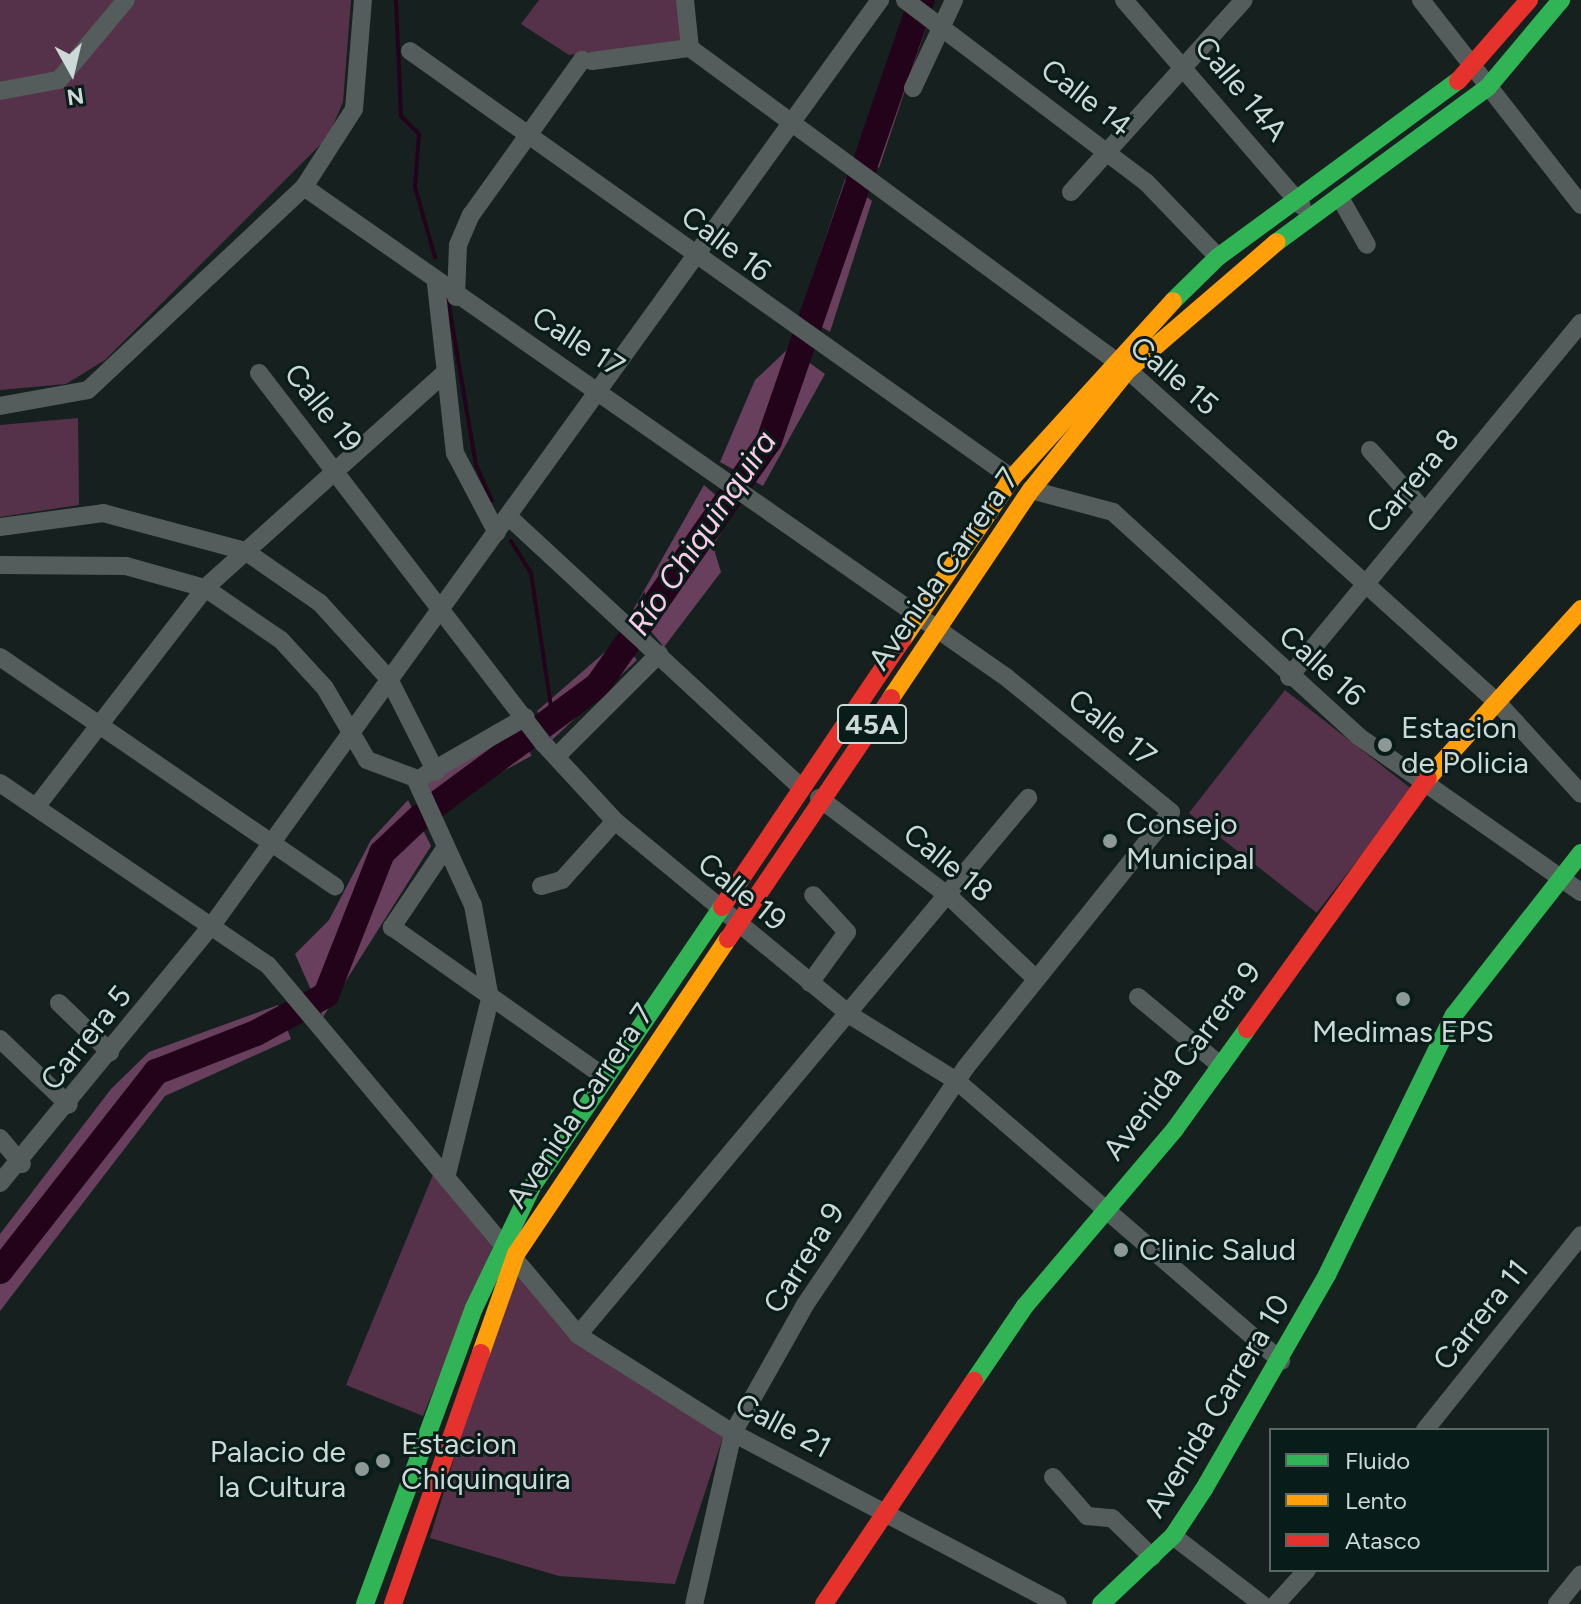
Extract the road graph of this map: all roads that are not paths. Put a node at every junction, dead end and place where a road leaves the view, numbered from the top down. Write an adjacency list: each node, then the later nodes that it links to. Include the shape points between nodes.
1 (126, 0): 19 (street, via 59,80)
2 (363, 0): 23 (street, via 354,109)
3 (685, 0): 13 (street)
4 (880, 0): 20 (street, Carrera 5)
5 (954, 0): 12 (street)
6 (1124, 0): 16 (street, Calle 14A)
7 (1244, 0): 16 (street)
8 (1421, 0): 15 (street)
9 (1529, 0): 15 (main road, Avenida Carrera 7 / 45A)
10 (1561, 0): 17 (main road, Avenida Carrera 7 / 45A)
11 (908, 2): 12 (street, Calle 14)
12 (933, 18): 18 (street); 22 (street, Calle 14)
13 (690, 48): 20 (street, Calle 15); 21 (street, via 587,61)
14 (410, 51): 21 (street, Calle 16)
15 (1472, 67): 17 (street); 26 (main road, Avenida Carrera 7 / 45A)
16 (1189, 68): 22 (street); 26 (street, Calle 14A)
17 (1488, 87): 25 (main road, Avenida Carrera 7 / 45A); 27 (street)
18 (913, 88)
19 (0, 91)
20 (792, 124): 30 (street, Carrera 5); 35 (street, Calle 15)
21 (526, 136): 30 (street, Calle 16); 33 (street, via 458,245)
22 (1110, 153): 24 (street); 31 (street, Calle 14)
23 (304, 187): 32 (street, Calle 17); 39 (street, via 88,390)
24 (1071, 192)
25 (1339, 196): 28 (main road, Avenida Carrera 7 / 45A); 29 (street)
26 (1297, 200): 28 (street, Calle 14A); 31 (main road, Avenida Carrera 7 / 45A)
27 (1581, 205)
28 (1312, 217): 35 (main road, Avenida Carrera 7 / 45A)
29 (1367, 245)
30 (697, 255): 38 (street, Carrera 5); 42 (street, Calle 16, via 794,330)
31 (1218, 257): 35 (main road, Avenida Carrera 7 / 45A)
32 (436, 284): 33 (street, Calle 17); 37 (street)
33 (456, 297): 38 (street, Calle 17)
34 (1581, 323): 44 (street, Carrera 8)
35 (1120, 365): 42 (main road, Avenida Carrera 7 / 45A); 43 (main road, Avenida Carrera 7 / 45A); 51 (street, Calle 15)
36 (259, 373): 41 (street, Calle 19)
37 (442, 375): 41 (street); 47 (street, via 455,453)
38 (602, 390): 45 (street, Carrera 5); 49 (street, Calle 17)
39 (0, 406)
40 (1370, 450): 44 (street)
41 (336, 467): 48 (street); 54 (street, Calle 19)
42 (1012, 478): 55 (main road, Avenida Carrera 7 / 45A)
43 (1031, 490): 56 (main road, Avenida Carrera 7 / 45A); 60 (street, Calle 16, via 1113,512 1190,577)
44 (1425, 512): 51 (street, Carrera 8)
45 (509, 517): 47 (street, Carrera 5); 58 (street)
46 (0, 527): 48 (street, via 103,513)
47 (497, 533): 54 (street, Carrera 5)
48 (245, 551): 52 (street); 61 (street, via 320,603)
49 (823, 551): 55 (street, Calle 17, via 833,545); 62 (street, Calle 17)
50 (0, 565): 52 (street, via 126,566)
51 (1363, 582): 60 (street, Carrera 8); 63 (street, Calle 15)
52 (205, 588): 65 (street); 66 (street, via 281,640)
53 (1581, 609): 63 (main road, Avenida Carrera 9)
54 (445, 611): 61 (street, Carrera 5); 64 (street, Calle 19)
55 (919, 616): 72 (main road, Avenida Carrera 7 / 45A)
56 (943, 620): 57 (main road, Avenida Carrera 7 / 45A); 62 (street, Calle 17, via 1011,672)
57 (931, 636): 62 (street, Calle 17, via 1001,688); 74 (main road, Avenida Carrera 7 / 45A)
58 (653, 649): 67 (street); 72 (street)
59 (0, 657): 65 (street)
60 (1289, 677): 71 (street, Calle 16)
61 (389, 679): 66 (street, Carrera 5); 68 (street)
62 (1012, 682): 90 (street, Calle 17, via 1171,812)
63 (1498, 703): 71 (main road, Avenida Carrera 9); 73 (street, Calle 15)
64 (528, 720): 67 (street, Calle 19); 68 (street)
65 (102, 727): 76 (street); 78 (street)
66 (351, 729): 70 (street, via 367,760); 78 (street, Carrera 5)
67 (550, 750): 77 (street, Calle 19)
68 (436, 772): 70 (street)
69 (0, 783): 76 (street, Calle 21)
70 (418, 786): 79 (street)
71 (1421, 786): 81 (street, Calle 16); 98 (main road, Avenida Carrera 9)
72 (802, 788): 87 (main road, Avenida Carrera 7 / 45A)
73 (1581, 794)
74 (819, 798): 86 (street, Calle 18); 89 (main road, Avenida Carrera 7 / 45A)
75 (1028, 798): 86 (street)
76 (36, 807): 88 (street, Calle 21)
77 (615, 821): 83 (street, via 562,880); 87 (street, Calle 19)
78 (271, 842): 82 (street); 88 (street, Carrera 5)
79 (446, 847): 93 (street, via 473,905); 93 (street, via 391,925)
80 (1581, 853): 81 (main road, Avenida Carrera 10)
81 (1560, 875): 84 (street, Calle 16); 110 (main road, Avenida Carrera 10, via 1454,1015)
82 (335, 886)
83 (541, 886)
84 (1581, 892)
85 (813, 895): 91 (street, via 847,932)
86 (951, 898): 90 (street, Calle 18); 95 (street)
87 (717, 910): 89 (street, Calle 19); 99 (main road, Avenida Carrera 7 / 45A)
88 (213, 924): 97 (street, Carrera 5); 104 (street, Calle 21, via 268,965 311,1025)
89 (736, 924): 91 (street, Calle 19); 108 (main road, Avenida Carrera 7 / 45A)
90 (1035, 978): 100 (street, Carrera 9)
91 (810, 983): 95 (street, Calle 19)
92 (1138, 997): 98 (street)
93 (490, 999): 99 (street); 104 (street)
94 (59, 1003): 97 (street)
95 (850, 1015): 100 (street, Calle 19); 109 (street)
96 (0, 1039): 101 (street)
97 (110, 1052): 101 (street, Carrera 5)
98 (1221, 1066): 106 (main road, Avenida Carrera 9)
99 (605, 1077): 108 (main road, Avenida Carrera 7 / 45A)
100 (958, 1082): 106 (street, Calle 19); 112 (street, Carrera 9, via 805,1305)
101 (69, 1105): 103 (street, Carrera 5)
102 (0, 1138): 103 (street)
103 (22, 1164): 105 (street, Carrera 5)
104 (447, 1174): 108 (street, Calle 21)
105 (0, 1183)
106 (1103, 1209): 110 (street, Calle 19); 114 (main road, Avenida Carrera 9, via 1025,1306)
107 (1581, 1235): 111 (street, Carrera 11)
108 (511, 1248): 109 (street, Calle 21); 119 (main road, Avenida Carrera 7 / 45A); 120 (main road, Avenida Carrera 7 / 45A)
109 (578, 1335): 112 (street, Calle 21)
110 (1281, 1361): 115 (main road, Avenida Carrera 10)
111 (1427, 1428)
112 (733, 1433): 114 (street, Calle 21); 121 (street, Carrera 9)
113 (1053, 1477): 116 (street, via 1087,1516 1112,1518)
114 (889, 1513): 122 (main road, Avenida Carrera 9); 123 (street, Calle 21)
115 (1173, 1536): 116 (main road, Avenida Carrera 10); 125 (street)
116 (1152, 1557): 124 (main road, Avenida Carrera 10)
117 (1305, 1572): 126 (street)
118 (1581, 1574): 127 (street)
119 (365, 1604)
120 (393, 1604)
121 (694, 1604)
122 (824, 1604)
123 (1058, 1604)
124 (1101, 1604)
125 (1262, 1604)
126 (1276, 1604)
127 (1557, 1604)

